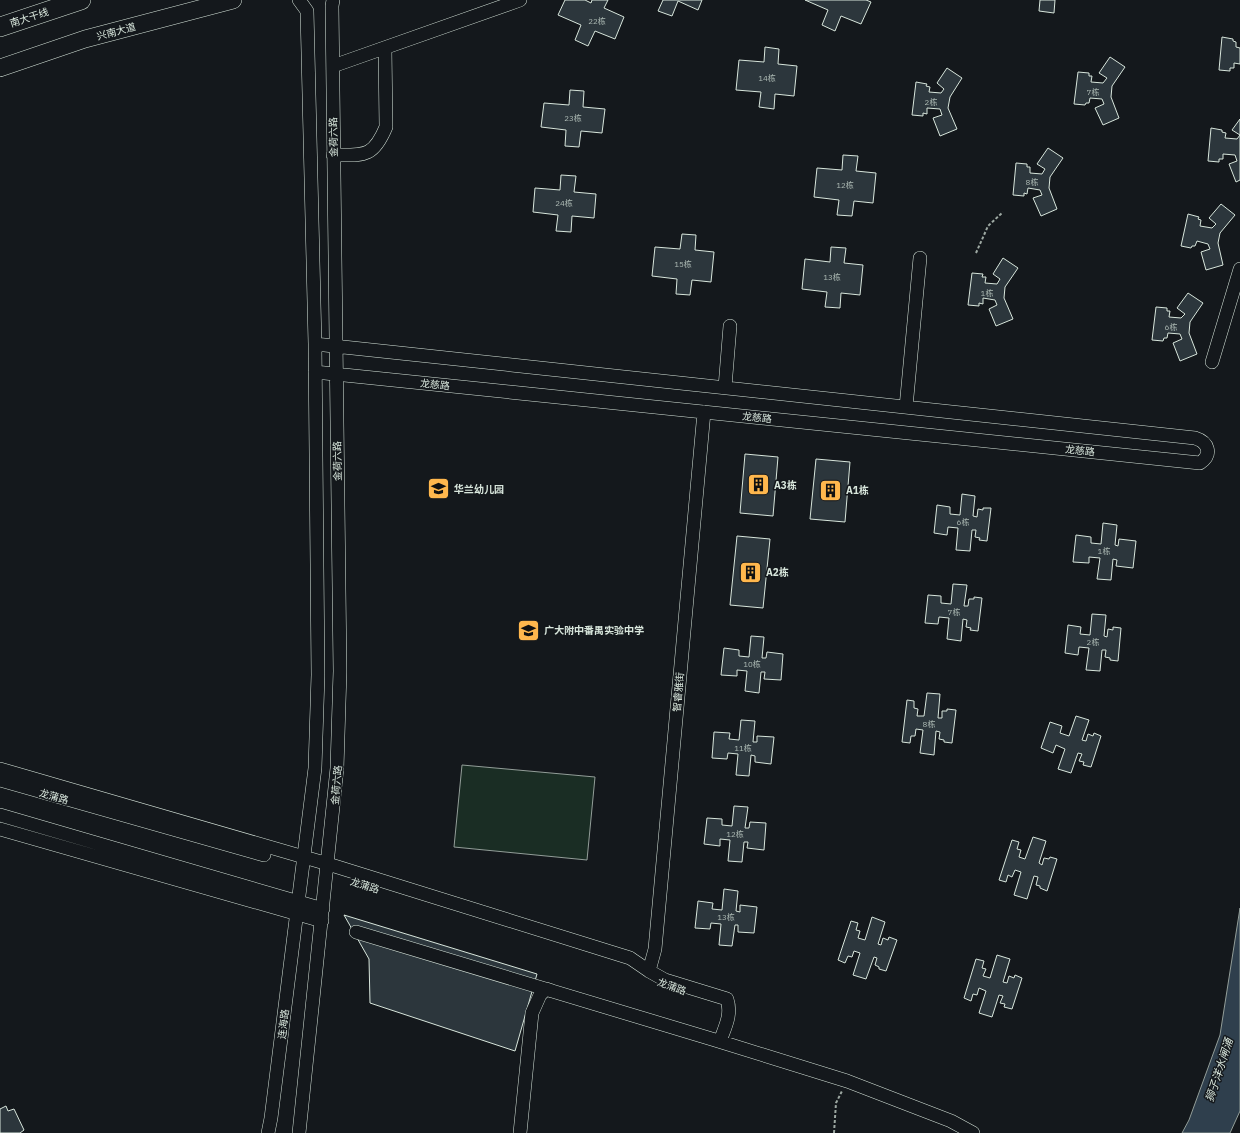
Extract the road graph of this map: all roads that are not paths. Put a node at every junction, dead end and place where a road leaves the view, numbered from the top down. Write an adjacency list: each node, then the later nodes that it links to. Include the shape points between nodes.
1 (81, 0): 6 (highway, 南大干线)
2 (233, 0): 9 (main road, 兴南大道, via 85,39)
3 (299, 0): 14 (street, via 307,12)
4 (333, 0): 8 (street, 金荷六路)
5 (520, 0): 7 (street)
6 (0, 27)
7 (385, 48): 8 (street); 10 (street, via 386,127 381,138 375,148 363,155)
8 (332, 66): 10 (street, 金荷六路)
9 (0, 68)
10 (333, 156): 15 (street, 金荷六路)
11 (920, 258): 20 (street)
12 (1240, 269): 16 (street)
13 (730, 326): 19 (street)
14 (315, 344): 15 (street); 17 (street)
15 (335, 346): 18 (street, 金荷六路); 19 (street)
16 (1212, 362)
17 (314, 372): 18 (street, 龙慈路); 26 (street, via 318,675 315,768)
18 (336, 374): 21 (street, 龙慈路); 27 (street, 金荷六路, via 340,671 337,768)
19 (725, 387): 20 (street)
20 (906, 407): 21 (street, 龙慈路, via 1195,438 1203,440 1207,445 1207,453 1200,463)
21 (704, 412): 31 (street, 智睿雅街, via 655,949)
22 (0, 769): 26 (street, 龙蒲路)
23 (0, 780): 26 (street, 龙蒲路)
24 (0, 816): 28 (street)
25 (0, 829): 28 (street)
26 (303, 862): 27 (street, 龙蒲路); 28 (street)
27 (328, 869): 29 (street, 金荷六路); 31 (street, 龙蒲路, via 630,958); 33 (street, 龙蒲路, via 627,965 661,984)
28 (297, 908): 29 (street); 35 (street, 连海路)
29 (322, 915): 36 (street)
30 (356, 932): 32 (street)
31 (649, 971): 33 (street, 龙蒲路, via 665,980)
32 (546, 989): 34 (street); 37 (street, via 540,995 532,1013)
33 (722, 1002): 34 (street, via 727,999 729,1015)
34 (714, 1039): 38 (street, via 848,1081 951,1121)
35 (268, 1133)
36 (299, 1133)
37 (520, 1133)
38 (973, 1133)

